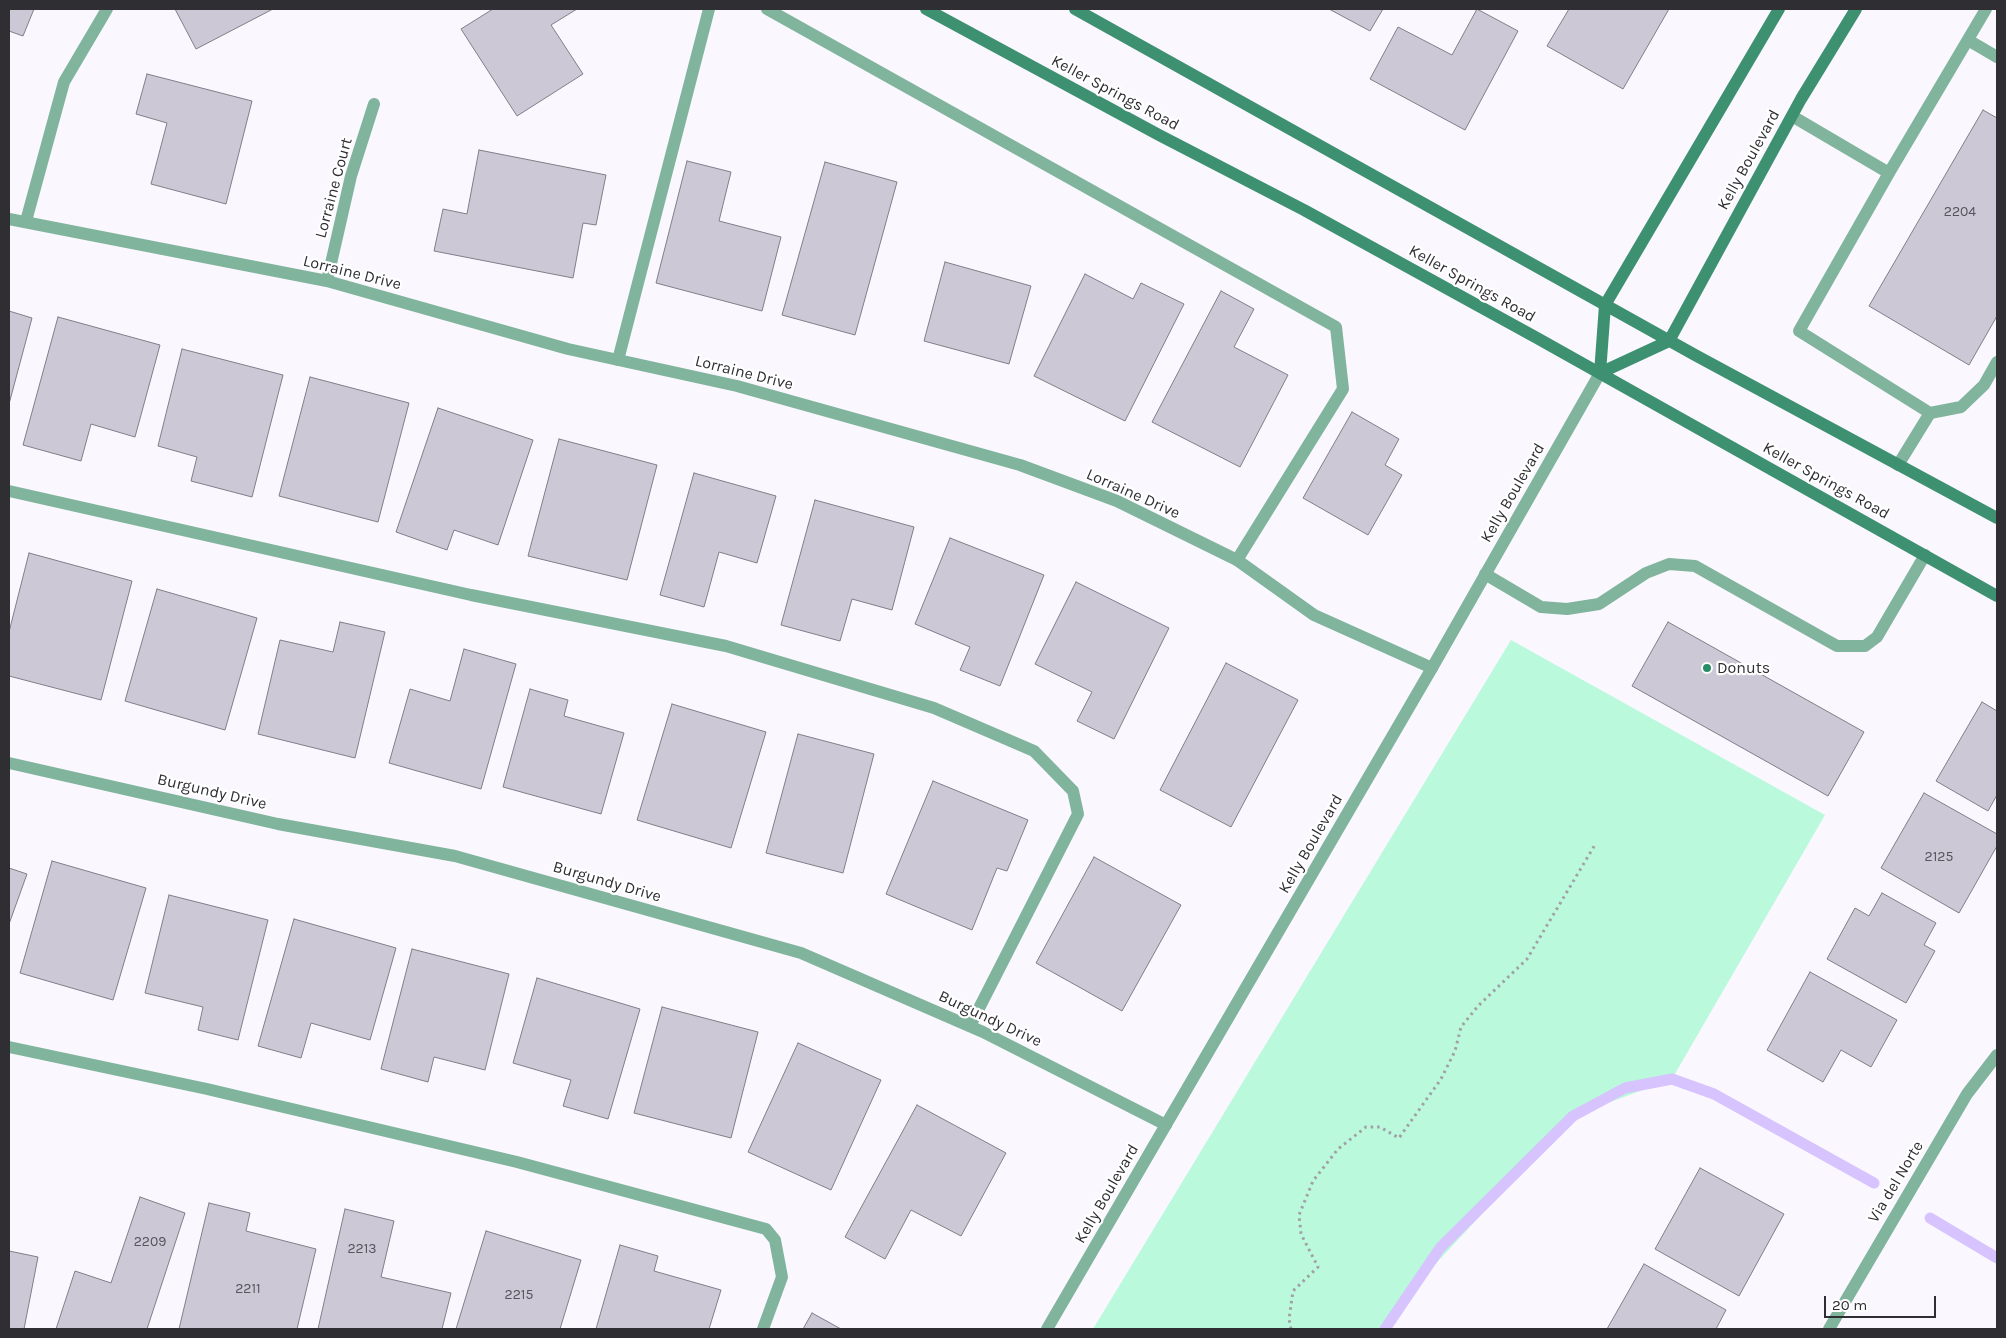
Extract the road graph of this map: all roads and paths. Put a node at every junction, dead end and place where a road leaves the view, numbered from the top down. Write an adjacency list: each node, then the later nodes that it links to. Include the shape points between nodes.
1 (107, 9): 15 (street, via 64,82)
2 (709, 9): 19 (street)
3 (767, 9): 27 (street, via 1336,327 1343,389)
4 (926, 9): 21 (main road, Keller Springs Road, via 1304,210)
5 (1075, 9): 17 (main road)
6 (1780, 9): 17 (main road, Kelly Boulevard)
7 (1856, 9): 12 (main road, Kelly Boulevard)
8 (1986, 9): 9 (street)
9 (1968, 40): 10 (street); 13 (street)
10 (1997, 57)
11 (374, 104): 16 (street, Lorraine Court, via 351,176)
12 (1792, 116): 13 (street); 18 (main road, Kelly Boulevard)
13 (1889, 173): 22 (street, via 1799,331)
14 (9, 218): 15 (street, Lorraine Drive)
15 (26, 221): 16 (street, Lorraine Drive)
16 (328, 281): 19 (street, Lorraine Drive, via 568,349)
17 (1605, 305): 18 (main road); 21 (main road, Kelly Boulevard)
18 (1669, 341): 21 (main road); 23 (main road)
19 (618, 360): 27 (street, Lorraine Drive, via 738,386 1020,465 1116,501)
20 (1997, 362): 22 (street, via 1984,385 1961,407)
21 (1600, 373): 26 (main road, Keller Springs Road); 28 (street, Kelly Boulevard)
22 (1930, 413): 23 (street)
23 (1898, 465): 25 (main road)
24 (9, 491): 33 (street, via 470,595 726,646 934,708 1034,751 1073,791 1078,814)
25 (1997, 518)
26 (1925, 555): 28 (street, via 1877,638 1865,646 1837,646 1695,566 1669,564 1646,573 1599,604 1566,609 1541,607); 29 (main road, Keller Springs Road)
27 (1237, 560): 30 (street, Lorraine Drive, via 1314,616)
28 (1485, 574): 30 (street, Kelly Boulevard)
29 (1997, 596)
30 (1432, 668): 36 (street, Kelly Boulevard)
31 (9, 763): 33 (street, Burgundy Drive, via 278,824 455,856 801,953)
32 (1596, 843): 39 (path, via 1527,959 1461,1027 1455,1051 1441,1080 1400,1138 1380,1127 1366,1127 1338,1149 1313,1181 1298,1216 1301,1234 1318,1267 1293,1291 1289,1319)
33 (970, 1026): 36 (street, Burgundy Drive)
34 (9, 1047): 37 (street, via 517,1162 766,1229 775,1240 782,1277)
35 (1997, 1055): 40 (street, Via del Norte, via 1967,1094)
36 (1166, 1125): 38 (street, Kelly Boulevard)
37 (763, 1329)
38 (1047, 1329)
39 (1291, 1329)
40 (1828, 1329)

